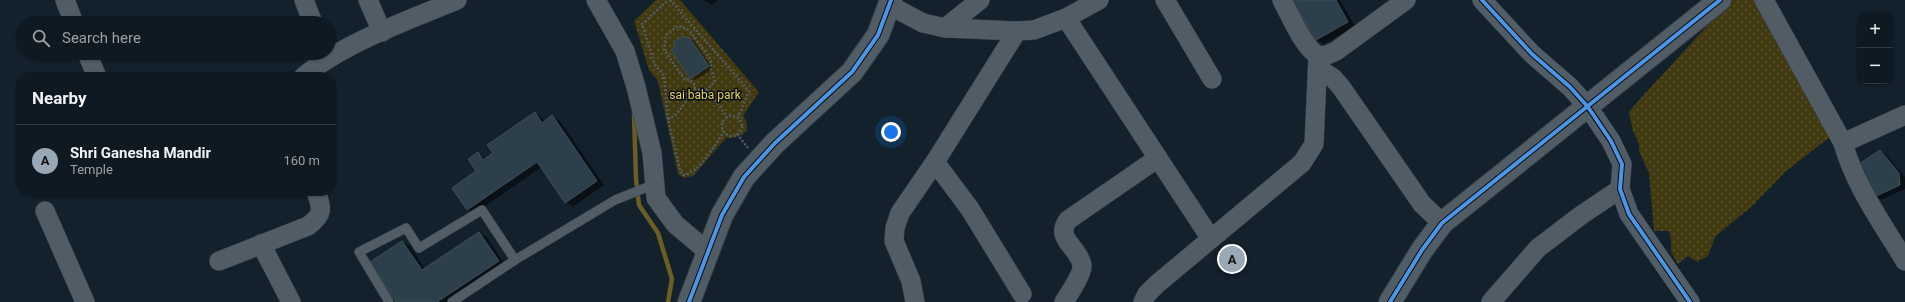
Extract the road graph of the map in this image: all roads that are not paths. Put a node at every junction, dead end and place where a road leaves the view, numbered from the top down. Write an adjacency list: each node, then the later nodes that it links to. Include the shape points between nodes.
1 (65, 0): 15 (street)
2 (304, 0): 16 (street)
3 (368, 0): 20 (street)
4 (458, 0): 20 (street)
5 (596, 0): 33 (street, via 625,51 636,87 652,153)
6 (980, 0): 18 (street)
7 (1099, 0): 17 (street)
8 (1165, 0): 27 (street)
9 (1282, 0): 24 (street)
10 (1406, 0): 24 (street, via 1336,51)
11 (1482, 0): 28 (street, via 1532,54 1570,87)
12 (1720, 0): 28 (street)
13 (1764, 0): 30 (street)
14 (890, 2): 18 (street, via 923,23); 40 (street, via 878,35 852,72 775,143 744,177 722,215)
15 (71, 16)
16 (310, 16)
17 (1066, 18): 19 (street, via 1034,30); 31 (street)
18 (945, 28): 19 (street)
19 (1017, 31): 32 (street)
20 (382, 32): 21 (street)
21 (336, 52)
22 (90, 60): 25 (street)
23 (322, 60): 26 (street)
24 (1318, 61): 37 (street, via 1341,87 1422,204); 38 (street, via 1314,144 1310,153 1292,173)
25 (95, 72)
26 (308, 72)
27 (1212, 79)
28 (1588, 107): 34 (street, via 1611,141 1622,164); 37 (street)
29 (1905, 115): 30 (street)
30 (1843, 143): 43 (street, via 1848,162 1860,188)
31 (1158, 158): 38 (street); 51 (street, via 1068,220 1064,226 1063,233 1082,264 1081,271)
32 (935, 162): 44 (street, via 970,209); 50 (street, via 900,213 895,228 894,241 911,281)
33 (651, 186): 40 (street, via 656,198 675,224); 41 (lane, via 614,201)
34 (1620, 189): 54 (street, via 1538,248); 55 (street, via 1628,214)
35 (318, 196): 39 (street, via 321,207 318,218 308,226)
36 (45, 211): 46 (street)
37 (1442, 223): 53 (street)
38 (1211, 239): 52 (street, via 1146,294)
39 (261, 244): 42 (street); 45 (street)
40 (708, 252): 49 (street)
41 (516, 260): 47 (lane, via 482,210 418,248 406,228 359,252); 48 (lane)
42 (219, 261)
43 (1905, 261)
44 (1022, 294)
45 (284, 300)
46 (85, 302)
47 (389, 302)
48 (452, 302)
49 (689, 302)
50 (915, 302)
51 (1064, 302)
52 (1143, 302)
53 (1390, 302)
54 (1491, 302)
55 (1690, 302)

